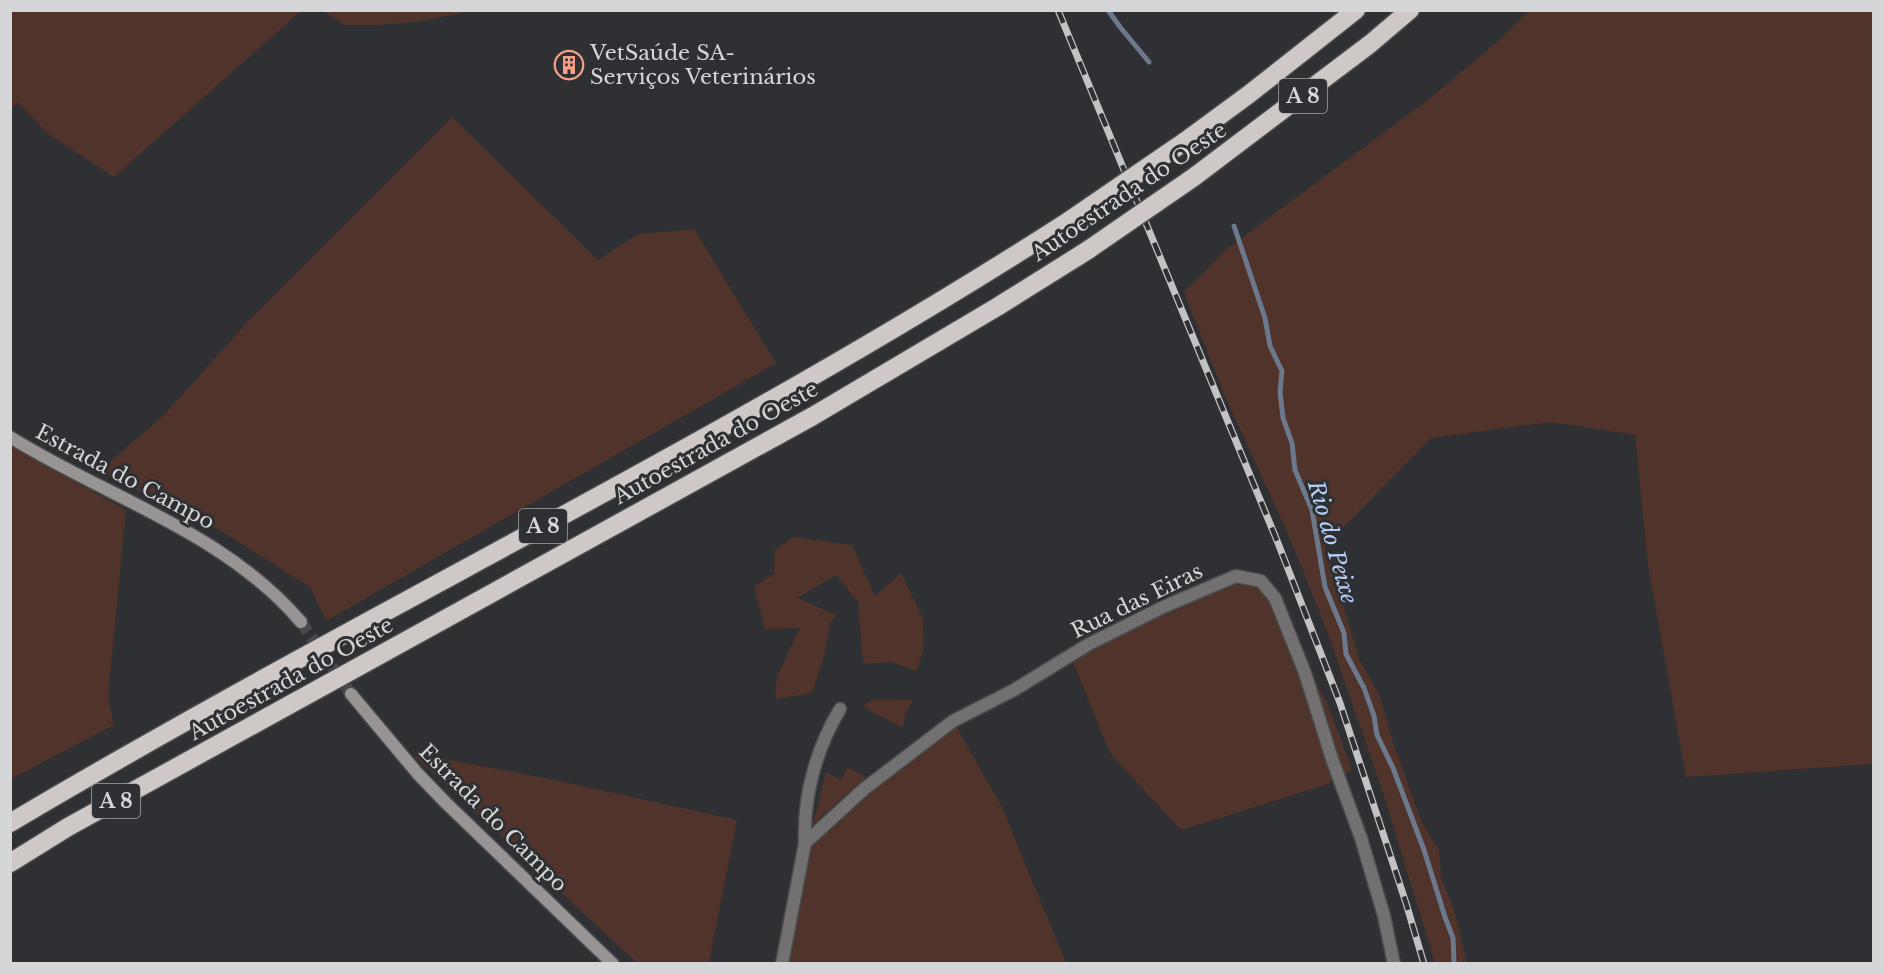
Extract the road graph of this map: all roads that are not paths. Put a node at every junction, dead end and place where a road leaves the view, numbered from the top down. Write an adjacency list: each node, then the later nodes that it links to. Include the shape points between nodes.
1 (1356, 10): 7 (highway, Autoestrada do Oeste / A 8, bridge, via 1184,142 984,276 773,399)
2 (1410, 10): 9 (highway, Autoestrada do Oeste / A 8, bridge, via 1194,177 997,307 813,416)
3 (10, 437): 4 (street, Estrada do Campo, via 206,542 261,583)
4 (301, 622)
5 (351, 694): 10 (street, Estrada do Campo, via 446,803)
6 (840, 709): 8 (street, via 813,771 804,818)
7 (10, 823)
8 (805, 843): 11 (street); 12 (street, Rua das Eiras, via 864,789 953,721 1163,607 1236,576 1261,581 1275,598 1305,674 1361,838)
9 (10, 862)
10 (613, 963)
11 (782, 963)
12 (1394, 963)

